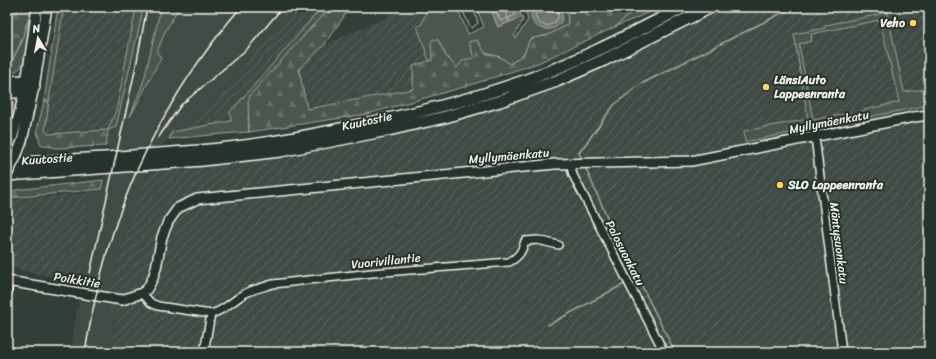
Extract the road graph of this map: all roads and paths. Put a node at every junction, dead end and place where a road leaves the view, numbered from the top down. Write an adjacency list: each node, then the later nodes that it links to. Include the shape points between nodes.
1 (37, 7): 6 (main road)
2 (47, 7): 6 (main road)
3 (684, 7): 12 (highway, Kuutostie, via 567,64 523,81 438,107 328,131 230,147)
4 (711, 7): 16 (highway, Kuutostie, via 554,82 445,117 280,151 203,160)
5 (7, 82): 6 (highway)
6 (28, 87): 7 (highway); 10 (main road)
7 (7, 92)
8 (929, 115): 9 (main road, Myllymäenkatu)
9 (815, 137): 14 (main road, Myllymäenkatu, via 692,161); 24 (street, Mäntysuonkatu)
10 (17, 139): 11 (main road); 16 (main road, bridge, via 16,157)
11 (7, 153)
12 (171, 153): 13 (highway); 15 (highway, Kuutostie)
13 (7, 158)
14 (570, 163): 19 (main road, Myllymäenkatu, via 197,198 178,208 168,222 153,278); 23 (street, Palosuonkatu, via 573,175)
15 (7, 164)
16 (7, 175)
17 (558, 245): 21 (street, Vuorivillantie, via 538,240 525,241 517,258 509,262 272,284 245,294 219,312)
18 (8, 281): 19 (main road, Poikkitie, via 122,300); 20 (street)
19 (144, 291): 21 (street, via 151,302 158,306)
20 (7, 296)
21 (211, 314): 22 (street)
22 (204, 352)
23 (664, 352)
24 (842, 352)

